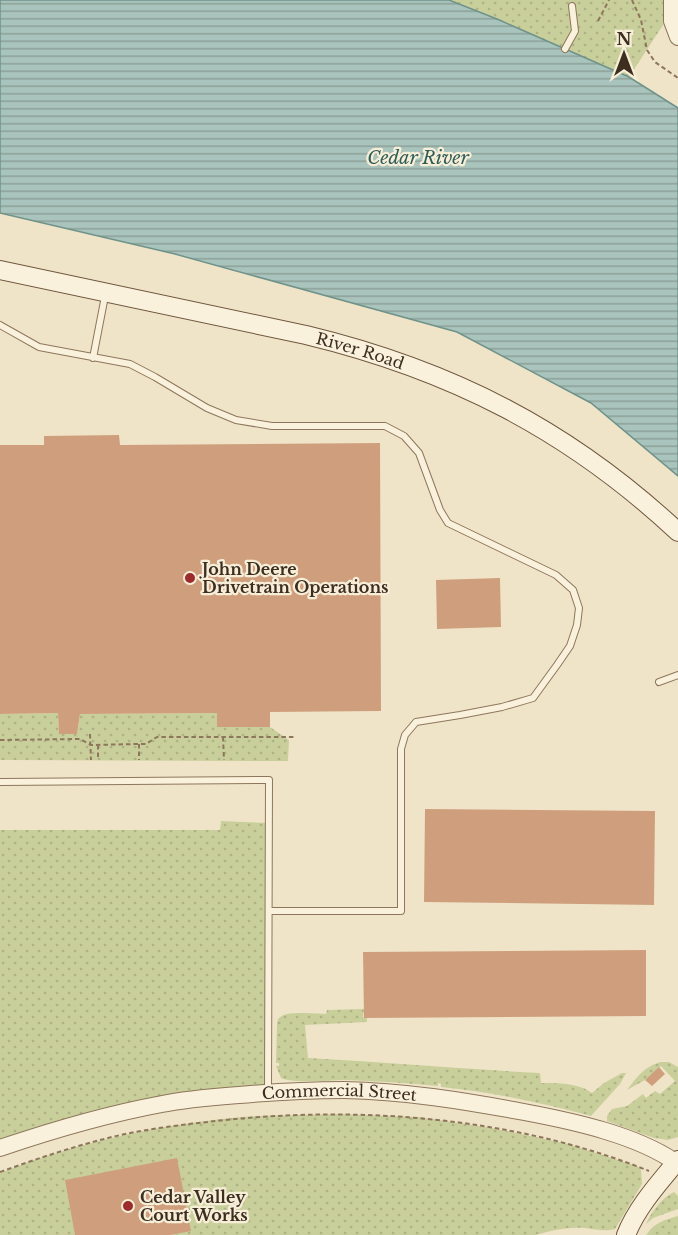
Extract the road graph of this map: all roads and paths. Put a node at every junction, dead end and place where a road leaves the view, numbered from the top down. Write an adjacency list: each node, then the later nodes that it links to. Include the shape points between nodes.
1 (609, 0): 5 (path)
2 (632, 0): 8 (path, via 647,50 655,62)
3 (672, 0): 6 (street)
4 (572, 6): 7 (lane, via 575,31)
5 (598, 21)
6 (675, 29)
7 (565, 49)
8 (678, 78)
9 (0, 270): 10 (main road, River Road)
10 (105, 292): 12 (lane); 13 (main road, River Road, via 345,344 458,384 564,441 628,488)
11 (0, 325): 12 (lane, via 39,347)
12 (93, 358): 28 (lane, via 130,364 236,420 272,426 385,426 404,436 418,453 448,523 556,575 573,590 579,608 570,646 532,698 416,722 405,735 401,749 401,911)
13 (678, 532)
14 (678, 675): 15 (lane)
15 (659, 682)
16 (90, 734): 21 (path)
17 (223, 737): 18 (path); 20 (path, via 157,737); 26 (path)
18 (294, 737)
19 (0, 740): 21 (path, via 80,739)
20 (139, 744): 22 (path); 25 (path)
21 (91, 745): 22 (path); 23 (path)
22 (98, 745): 24 (path)
23 (91, 760)
24 (98, 760)
25 (139, 760)
26 (224, 760)
27 (0, 782): 28 (lane, via 269,780)
28 (269, 911): 29 (lane)
29 (268, 1093): 30 (street, Commercial Street, via 163,1104); 31 (street, Commercial Street, via 344,1090 468,1102 564,1119 652,1148)
30 (0, 1148)
31 (677, 1162): 33 (main road)
32 (0, 1172): 33 (path, via 110,1137 179,1125 256,1116 339,1114 418,1117 492,1128 568,1144 637,1166)
33 (662, 1179): 34 (main road)
34 (626, 1235)

